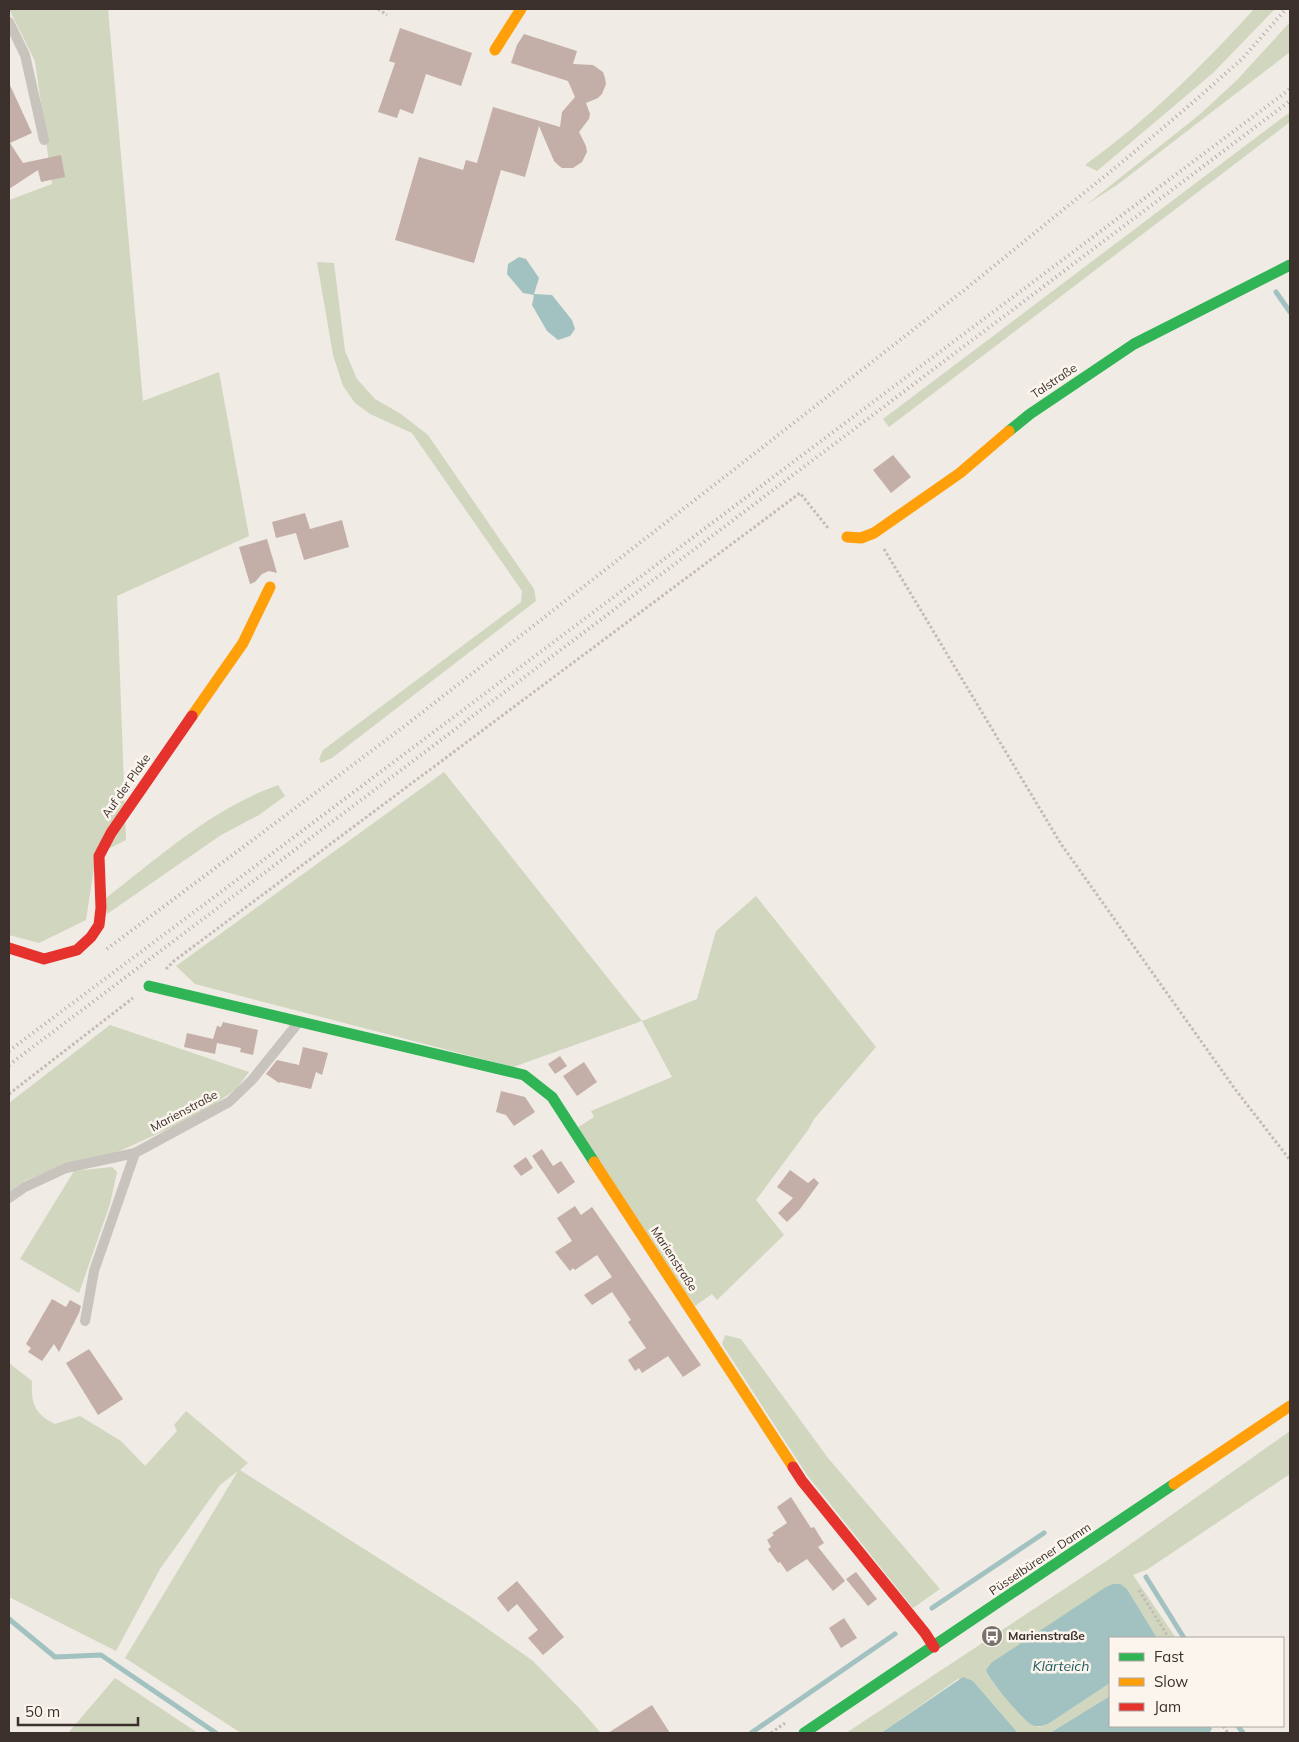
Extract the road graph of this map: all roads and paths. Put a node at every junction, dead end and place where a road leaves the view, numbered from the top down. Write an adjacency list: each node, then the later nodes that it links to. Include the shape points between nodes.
1 (378, 9): 3 (path)
2 (521, 9): 5 (street)
3 (387, 15)
4 (9, 22): 6 (lane, via 25,55)
5 (495, 50)
6 (44, 140)
7 (1290, 265): 8 (street, Talstraße, via 1134,344 1030,414 960,473)
8 (874, 532): 9 (street, Talstraße, via 861,538); 16 (path, via 1061,844 1235,1089)
9 (847, 537): 12 (path, via 827,528 800,493 174,961)
10 (270, 587): 11 (street, Auf der Plake, via 243,643 111,833 99,856 101,908 99,925 92,938 77,950 44,958)
11 (9, 948)
12 (149, 986): 13 (street, Marienstraße); 14 (path)
13 (300, 1021): 15 (lane, Marienstraße, via 252,1080 229,1102); 22 (street, Marienstraße, via 524,1075 552,1097 802,1481)
14 (9, 1094)
15 (135, 1152): 17 (lane, Marienstraße, via 66,1168); 18 (lane, via 94,1271)
16 (1290, 1160)
17 (9, 1198)
18 (85, 1321)
19 (1290, 1406): 22 (street, Püsselbürener Damm)
20 (1139, 1590): 21 (path)
21 (1168, 1637)
22 (934, 1647): 23 (street, Püsselbürener Damm)
23 (804, 1733)

